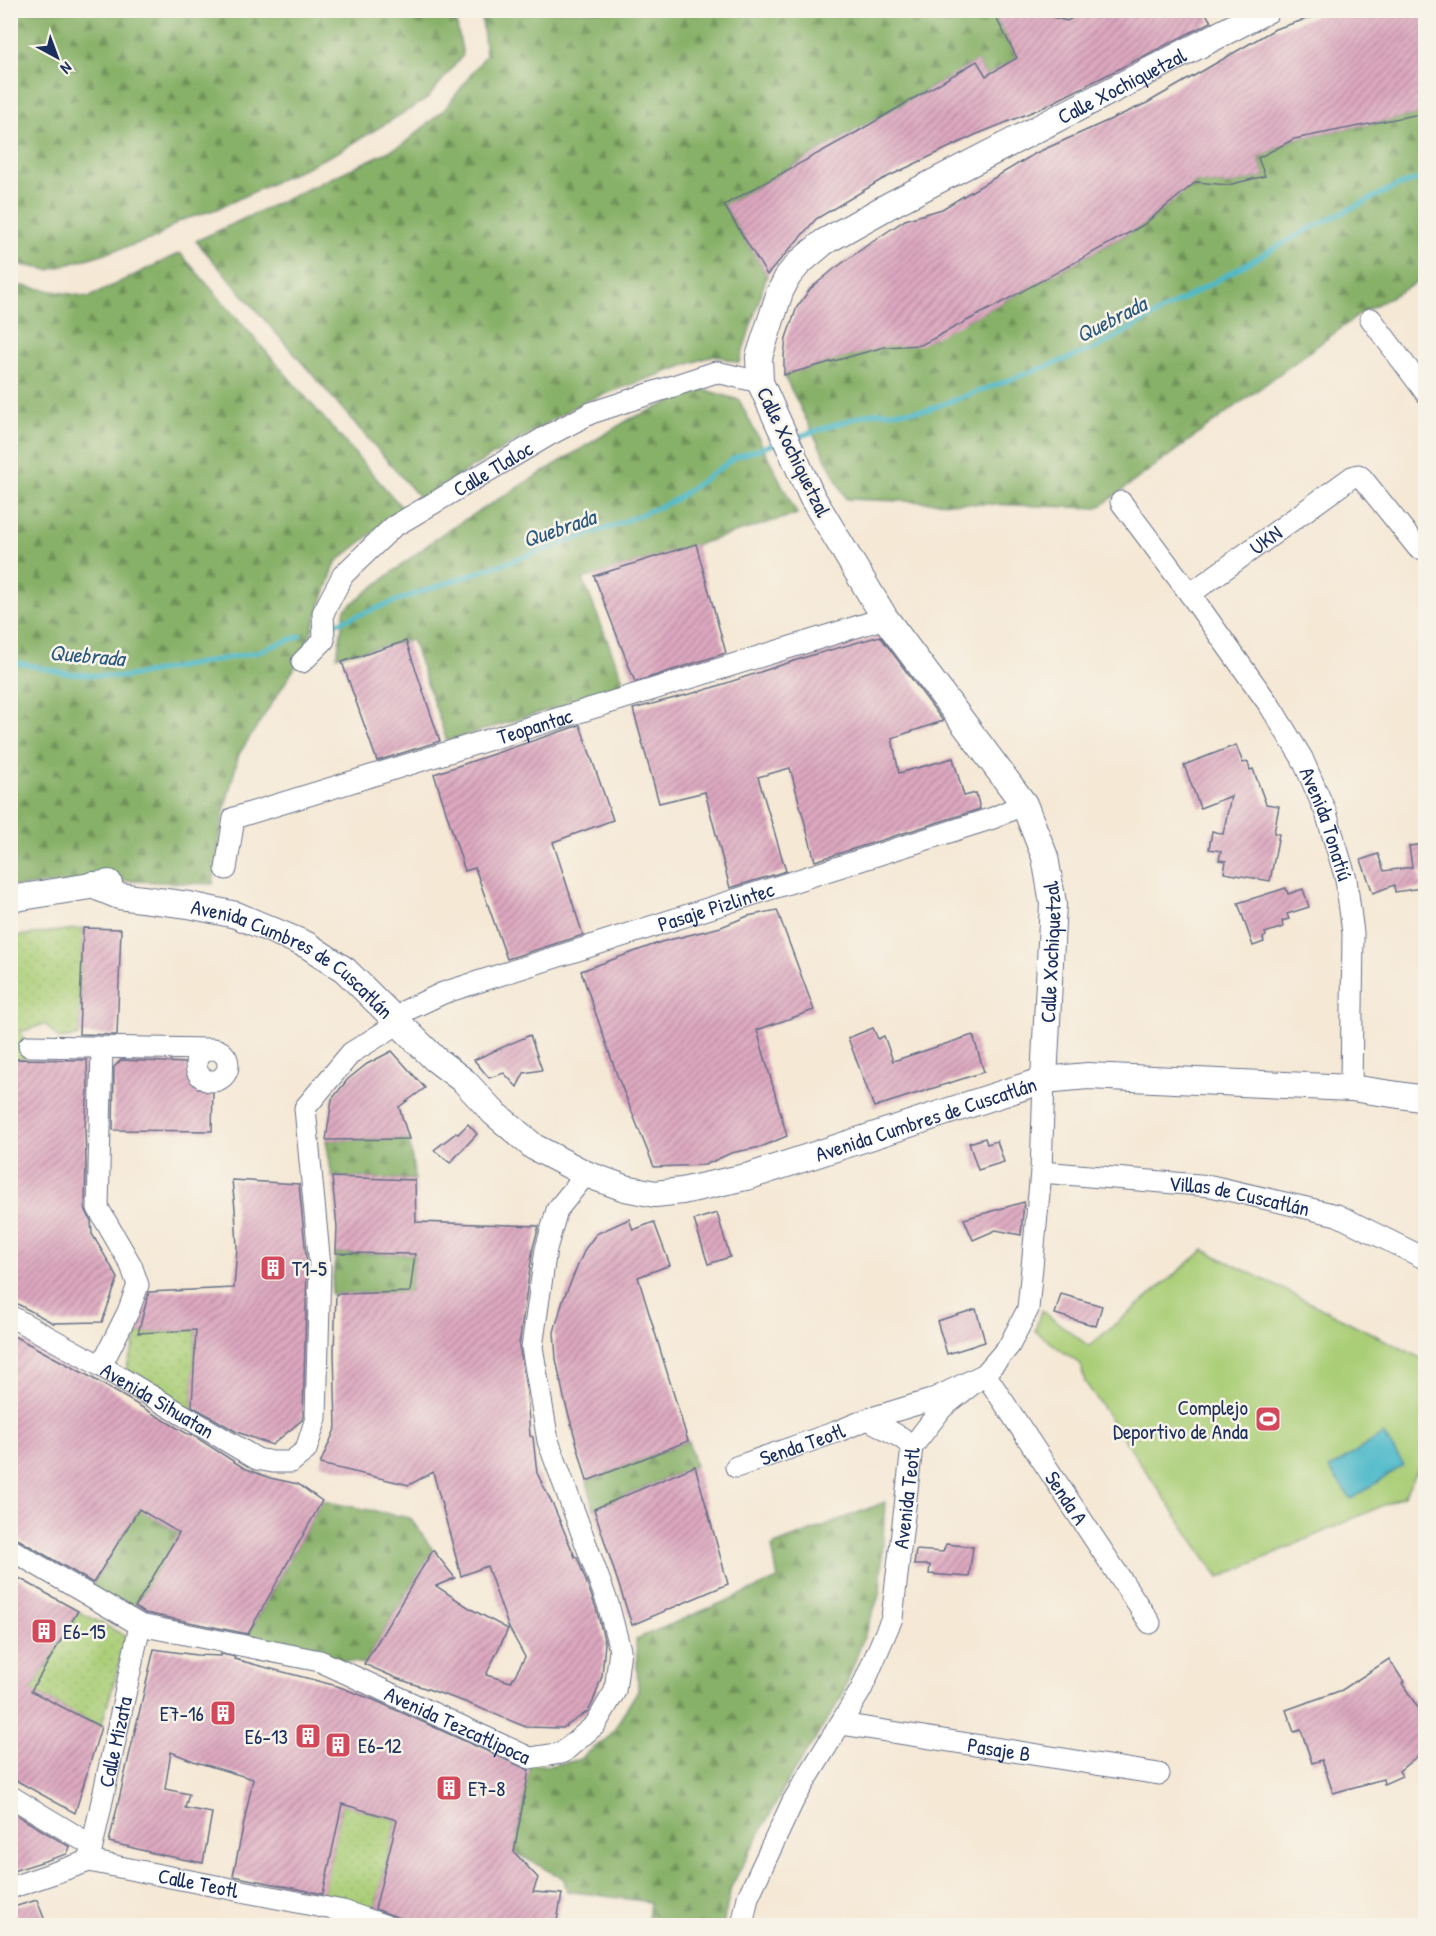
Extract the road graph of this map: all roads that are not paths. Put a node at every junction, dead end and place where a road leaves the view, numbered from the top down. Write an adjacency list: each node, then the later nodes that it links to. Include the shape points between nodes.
1 (1267, 10): 3 (main road, Calle Xochiquetzal, via 824,242 799,263 780,292 759,357)
2 (1371, 319): 4 (street)
3 (760, 382): 8 (main road, Calle Xochiquetzal, via 812,497); 9 (street, Calle Tlaloc, via 716,372 591,413 393,527 343,575 323,613 324,640)
4 (1425, 393)
5 (1120, 502): 7 (street)
6 (1418, 548): 7 (street, UKN, via 1362,478 1352,477)
7 (1190, 594): 18 (street, Avenida Tonatiú, via 1270,706 1302,758 1326,813 1346,879 1353,933)
8 (885, 618): 10 (main road, Calle Xochiquetzal); 11 (street, Teopantac, via 234,818)
9 (302, 662)
10 (1024, 804): 13 (street, Pasaje Pizlintec, via 993,818 443,993); 17 (main road, Calle Xochiquetzal, via 1046,857 1053,903)
11 (226, 869)
12 (10, 899): 13 (main road, Avenida Cumbres de Cuscatlán, via 120,881 239,901 310,931 348,956)
13 (403, 1016): 21 (main road, Avenida Cumbres de Cuscatlán, via 447,1054 464,1082 534,1148); 28 (street, Pasaje Pizlintec, via 351,1053 305,1108 320,1266 316,1418)
14 (29, 1046): 15 (street)
15 (102, 1048): 16 (street); 24 (street, via 98,1208 131,1265 138,1286)
16 (209, 1049)
17 (1044, 1080): 18 (main road, Avenida Cumbres de Cuscatlán, via 1088,1076); 20 (street, Avenida Teotl); 21 (main road, Avenida Cumbres de Cuscatlán, via 750,1176 682,1191 655,1194)
18 (1351, 1088): 19 (main road, Avenida Cumbres de Cuscatlán)
19 (1425, 1099)
20 (1041, 1172): 22 (street, Villas de Cuscatlán, via 1211,1186 1337,1215); 25 (street, Avenida Teotl, via 1028,1309 1009,1346)
21 (586, 1174): 32 (street, Avenida Tezcatlipoca, via 557,1210 546,1249 532,1347 548,1441 608,1604 620,1650 615,1691 594,1725 562,1753 530,1758 320,1660)
22 (1425, 1259)
23 (10, 1316): 24 (street, Avenida Sihuatan)
24 (101, 1366): 28 (street, Avenida Sihuatan, via 256,1459 291,1462)
25 (985, 1374): 26 (street, Senda Teotl, via 931,1400); 27 (street, Avenida Teotl, via 942,1408); 31 (street, Senda A)
26 (868, 1419): 27 (street, Senda Teotl); 29 (street, Senda Teotl)
27 (912, 1447): 33 (street, Avenida Teotl, via 892,1618 861,1690)
28 (306, 1450)
29 (736, 1467)
30 (10, 1549): 32 (street, Avenida Tezcatlipoca)
31 (1150, 1623)
32 (140, 1625): 36 (street, Calle Mizata)
33 (841, 1724): 34 (street, Pasaje B); 39 (street, Avenida Teotl, via 793,1801 748,1898)
34 (1159, 1774)
35 (10, 1796): 36 (street)
36 (90, 1853): 37 (street); 38 (street, Calle Teotl, via 343,1911)
37 (10, 1888)
38 (386, 1926)
39 (742, 1926)

